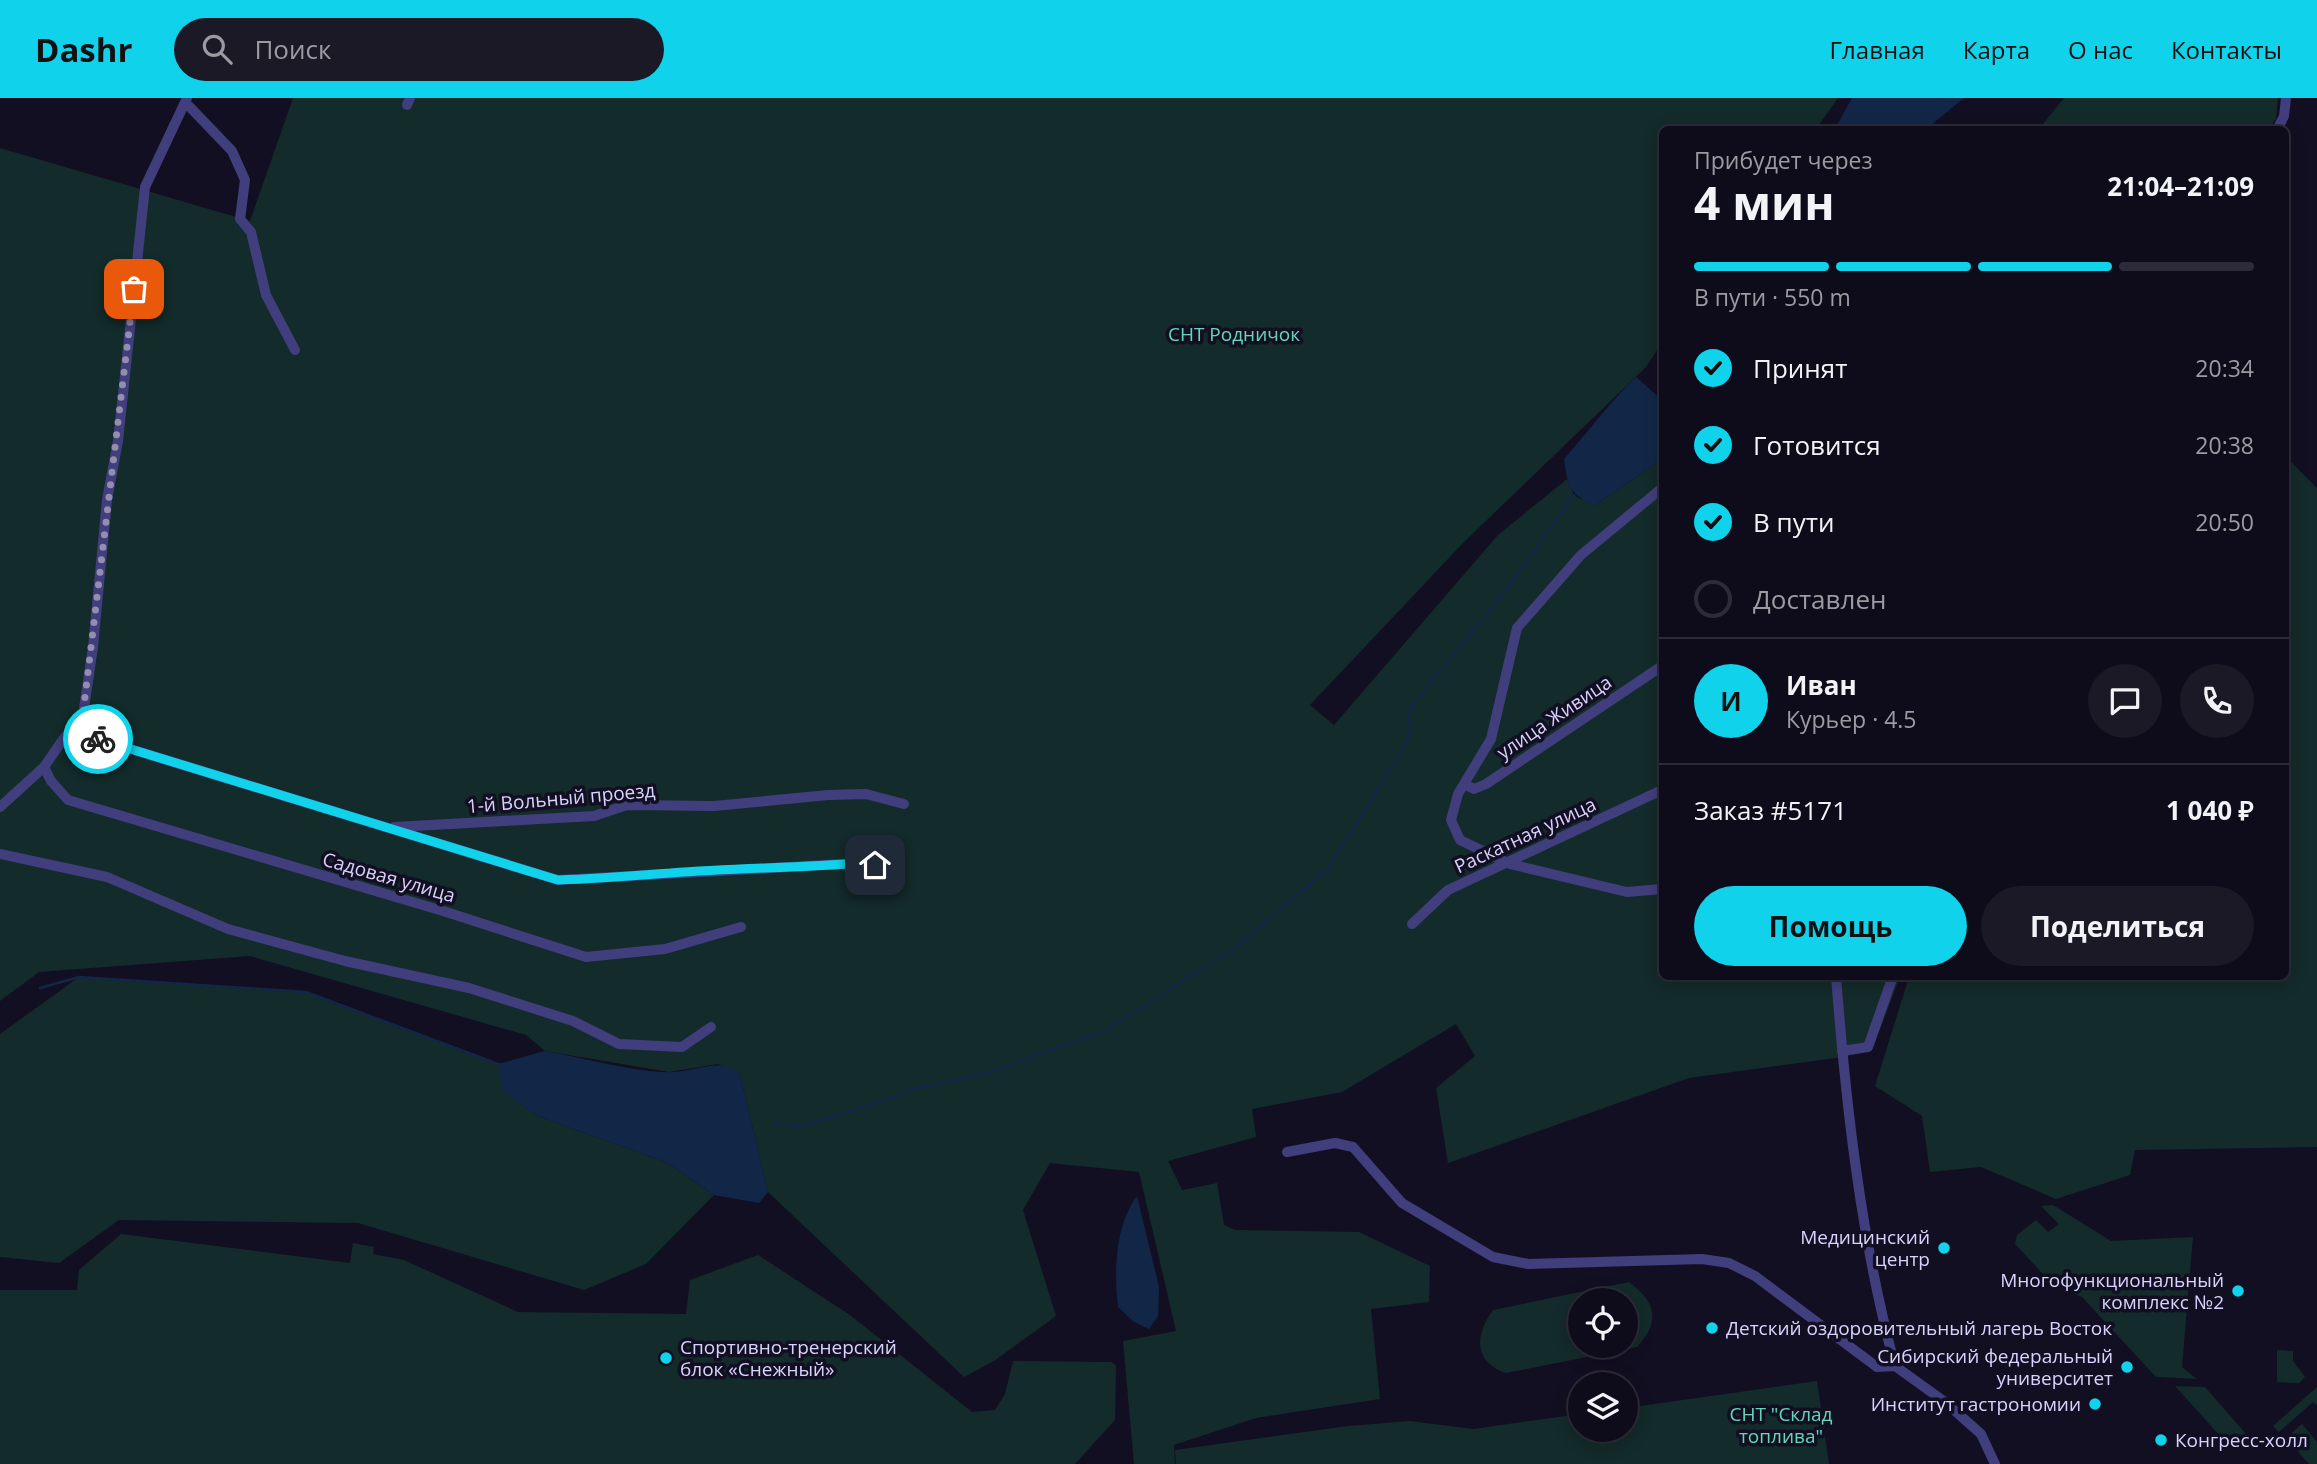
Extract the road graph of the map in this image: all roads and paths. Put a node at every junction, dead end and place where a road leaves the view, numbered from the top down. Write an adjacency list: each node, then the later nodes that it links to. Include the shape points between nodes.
1 (2286, 98): 3 (street)
2 (186, 101): 4 (street, via 232,151 241,170 245,180 240,219 251,232 266,295); 7 (street, via 145,187)
3 (2279, 126)
4 (295, 350)
5 (1659, 490): 9 (street, via 1581,555 1517,628 1491,739)
6 (1659, 668): 9 (street, улица Живица, via 1486,784 1474,789)
7 (82, 722): 8 (street); 13 (street, via 88,736)
8 (44, 767): 12 (street); 19 (street, Садовая улица, via 68,800 586,957 665,949)
9 (1464, 785): 15 (street, via 1451,820 1460,840)
10 (1659, 791): 15 (street, Раскатная улица)
11 (904, 804): 13 (street, 1-й Вольный проезд, via 866,794 828,795 714,806 627,805 594,816)
12 (0, 807)
13 (386, 827): 16 (street, via 558,880 860,863)
14 (0, 854): 22 (street, via 107,877 228,929 469,988 573,1021 619,1044 682,1047)
15 (1510, 864): 17 (street, via 1627,892); 18 (street, Раскатная улица, via 1448,890)
16 (889, 867)
17 (1659, 889)
18 (1412, 924)
19 (741, 928)
20 (1836, 980): 23 (street)
21 (1892, 980): 23 (street, via 1868,1047)
22 (711, 1027)
23 (1842, 1051): 25 (street, via 1861,1194)
24 (1287, 1152): 25 (street, via 1335,1143 1353,1147 1402,1203 1493,1257 1528,1264 1702,1259 1729,1263 1755,1276 1877,1367)
25 (1895, 1366): 26 (street, via 1981,1434)
26 (1995, 1464)

